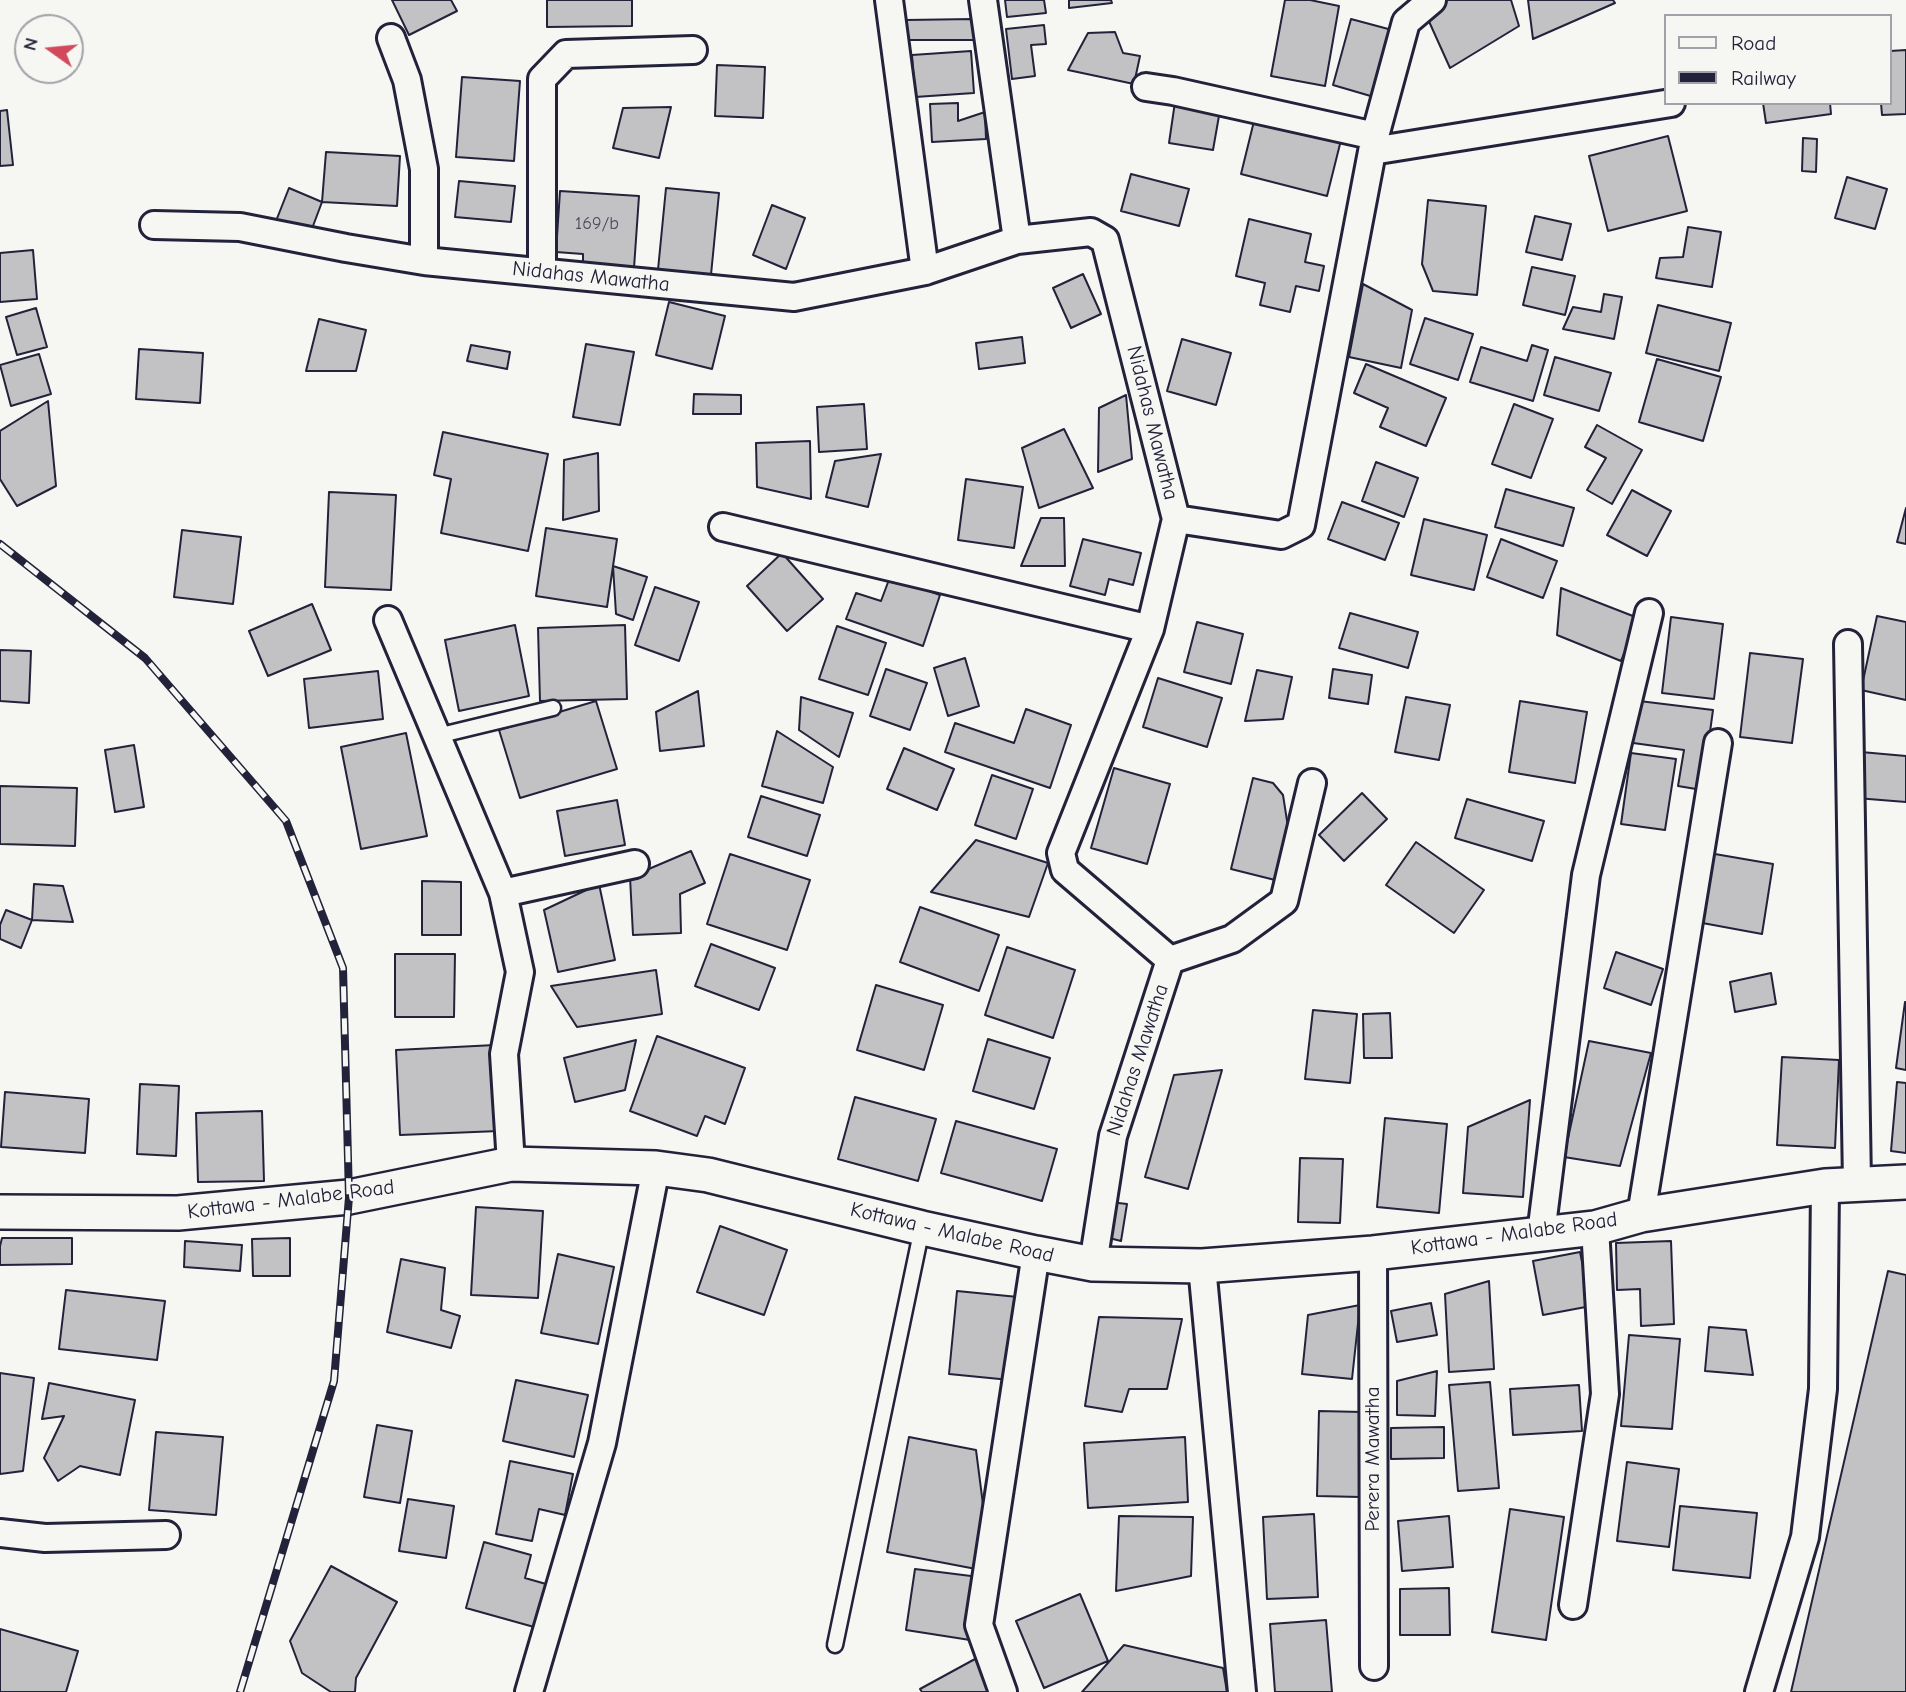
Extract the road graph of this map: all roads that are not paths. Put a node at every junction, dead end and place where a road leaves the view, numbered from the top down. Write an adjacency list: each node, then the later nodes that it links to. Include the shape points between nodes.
1 (889, 0): 12 (street)
2 (983, 0): 10 (street)
3 (1432, 0): 8 (street, via 1406,22)
4 (391, 38): 11 (street, via 407,80 424,169)
5 (693, 50): 13 (street, via 566,54 542,79)
6 (1146, 87): 8 (street)
7 (1664, 104): 8 (street)
8 (1373, 143): 14 (street, via 1301,525 1281,535)
9 (154, 225): 11 (street, Nidahas Mawatha, via 240,226)
10 (1017, 240): 12 (street, Nidahas Mawatha); 14 (street, Nidahas Mawatha, via 1091,232 1105,240)
11 (424, 261): 13 (street, Nidahas Mawatha)
12 (925, 271): 13 (street, Nidahas Mawatha, via 794,297)
13 (542, 272)
14 (1176, 519): 18 (street, Nidahas Mawatha)
15 (723, 527): 18 (street)
16 (1648, 613): 35 (street, via 1586,875)
17 (388, 620): 21 (street)
18 (1150, 629): 26 (street, Nidahas Mawatha, via 1061,853 1065,870)
19 (1848, 643): 30 (street)
20 (552, 708): 21 (lane)
21 (437, 736): 25 (street)
22 (1718, 743): 32 (street)
23 (1312, 783): 26 (street, via 1284,901 1231,939)
24 (635, 864): 25 (street)
25 (503, 893): 27 (street, via 520,972 504,1054)
26 (1170, 960): 38 (street, Nidahas Mawatha, via 1113,1136)
27 (511, 1164): 28 (street, Kottawa - Malabe Road); 31 (street, Kottawa - Malabe Road, via 349,1197 178,1213)
28 (656, 1168): 33 (street, Kottawa - Malabe Road, via 708,1175); 45 (street, via 602,1443)
29 (1906, 1182): 30 (street, Kottawa - Malabe Road)
30 (1841, 1184): 32 (street, Kottawa - Malabe Road); 48 (street, via 1805,1537)
31 (0, 1212)
32 (1641, 1215): 34 (street, Kottawa - Malabe Road)
33 (922, 1228): 37 (street, Kottawa - Malabe Road); 43 (lane)
34 (1595, 1228): 35 (street, Kottawa - Malabe Road); 42 (street, via 1605,1394)
35 (1541, 1234): 36 (street, Kottawa - Malabe Road)
36 (1373, 1253): 39 (street, Kottawa - Malabe Road); 44 (street, Perera Mawatha)
37 (1036, 1254): 38 (street, Kottawa - Malabe Road); 46 (street, via 979,1625)
38 (1093, 1264): 39 (street, Kottawa - Malabe Road)
39 (1202, 1266): 47 (street)
40 (0, 1533): 41 (street, via 45,1538)
41 (166, 1535)
42 (1573, 1605)
43 (835, 1645)
44 (1374, 1666)
45 (529, 1692)
46 (1003, 1692)
47 (1242, 1692)
48 (1759, 1692)

